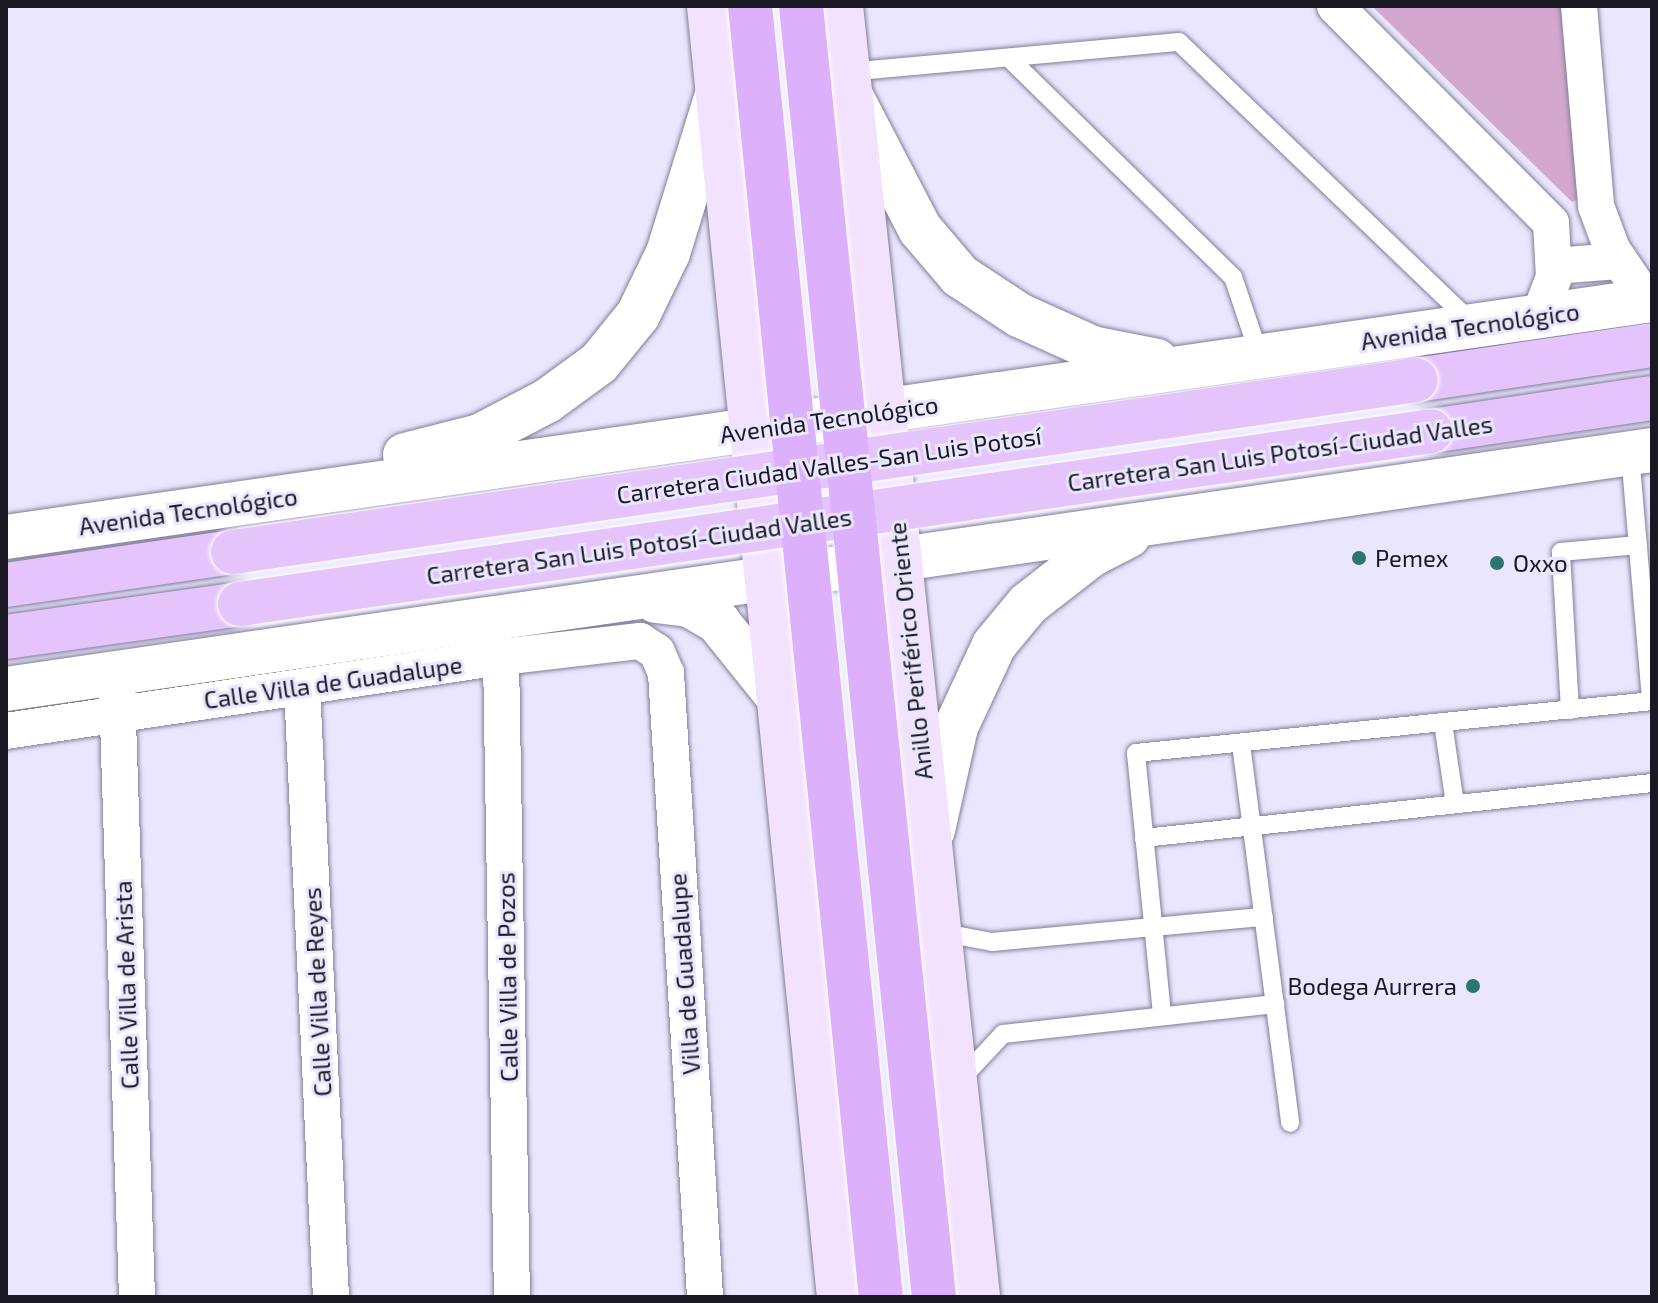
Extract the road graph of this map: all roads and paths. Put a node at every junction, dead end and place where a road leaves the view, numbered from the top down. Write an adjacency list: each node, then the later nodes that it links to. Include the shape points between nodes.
1 (709, 6): 9 (main road)
2 (750, 6): 65 (highway, bridge)
3 (801, 6): 66 (highway, Anillo Periférico Oriente, bridge)
4 (841, 6): 8 (main road, Anillo Periférico Oriente)
5 (1335, 6): 11 (street)
6 (1579, 6): 10 (street)
7 (1009, 58): 8 (lane); 16 (lane, via 1179,42); 18 (lane, via 1233,277)
8 (850, 84): 19 (street, via 920,229 960,276 1019,315 1092,348); 22 (main road, Anillo Periférico Oriente)
9 (718, 91): 23 (main road); 26 (street, via 668,253 638,315 599,363 547,401 480,436)
10 (1596, 206): 11 (street, via 1585,219); 12 (street)
11 (1551, 223): 13 (street)
12 (1618, 261): 13 (street); 14 (street)
13 (1554, 266): 15 (street)
14 (1649, 301): 15 (street, Avenida Tecnológico)
15 (1539, 316): 16 (street, Avenida Tecnológico)
16 (1475, 326): 18 (street, Avenida Tecnológico)
17 (1652, 345): 33 (main road, Carretera Ciudad Valles-San Luis Potosí, bridge)
18 (1260, 357): 19 (street, Avenida Tecnológico)
19 (1186, 368): 20 (street, Avenida Tecnológico)
20 (1053, 386): 22 (street, Avenida Tecnológico); 28 (street, via 1018,424 1008,471 1029,514)
21 (1652, 398): 35 (main road, Carretera San Luis Potosí-Ciudad Valles, bridge)
22 (884, 410): 23 (street, Avenida Tecnológico); 31 (main road, Anillo Periférico Oriente)
23 (752, 431): 24 (street, Avenida Tecnológico); 32 (main road)
24 (596, 452): 26 (street, Avenida Tecnológico); 34 (street, via 641,476 664,513 660,558)
25 (1641, 452): 27 (street); 30 (lane)
26 (233, 504): 29 (street, Avenida Tecnológico)
27 (1156, 522): 28 (street); 51 (street, via 1091,555 1028,604 994,645 956,727)
28 (1072, 534): 31 (street)
29 (6, 537)
30 (1638, 545): 42 (lane); 43 (lane, via 1561,552)
31 (900, 558): 32 (street); 51 (main road, Anillo Periférico Oriente)
32 (767, 579): 34 (street); 41 (main road)
33 (6, 585)
34 (630, 598): 40 (street); 41 (street, via 689,605 705,613 742,648)
35 (6, 637)
36 (657, 652): 37 (street, Calle Villa de Guadalupe, via 640,641); 63 (street, Villa de Guadalupe, via 666,673)
37 (501, 657): 38 (street, Calle Villa de Guadalupe); 62 (street, Calle Villa de Pozos)
38 (302, 687): 40 (street, Calle Villa de Guadalupe); 61 (street, Calle Villa de Reyes)
39 (6, 689): 40 (street)
40 (117, 694): 45 (street, Calle Villa de Guadalupe); 60 (street, Calle Villa de Arista)
41 (779, 698): 58 (main road)
42 (1652, 701): 43 (lane)
43 (1570, 710): 44 (lane)
44 (1443, 723): 46 (lane); 48 (lane)
45 (6, 731)
46 (1241, 744): 49 (lane); 50 (lane, via 1136,753)
47 (1652, 783): 48 (lane)
48 (1455, 804): 49 (lane)
49 (1252, 826): 50 (lane); 52 (lane)
50 (1144, 838): 53 (lane)
51 (930, 844): 54 (main road, Anillo Periférico Oriente)
52 (1264, 917): 53 (lane); 55 (lane)
53 (1153, 929): 54 (lane, via 992,942); 56 (lane)
54 (939, 932): 57 (main road, Anillo Periférico Oriente)
55 (1275, 1004): 56 (lane); 59 (lane)
56 (1162, 1014): 57 (lane, via 1003,1034)
57 (956, 1084): 58 (main road, via 942,1049 927,1035 910,1026 880,1023 852,1032 836,1045 826,1062); 67 (main road, Anillo Periférico Oriente)
58 (819, 1101): 64 (main road)
59 (1290, 1123)
60 (137, 1297)
61 (331, 1297)
62 (512, 1297)
63 (705, 1297)
64 (839, 1297)
65 (881, 1297)
66 (934, 1297)
67 (978, 1297)

